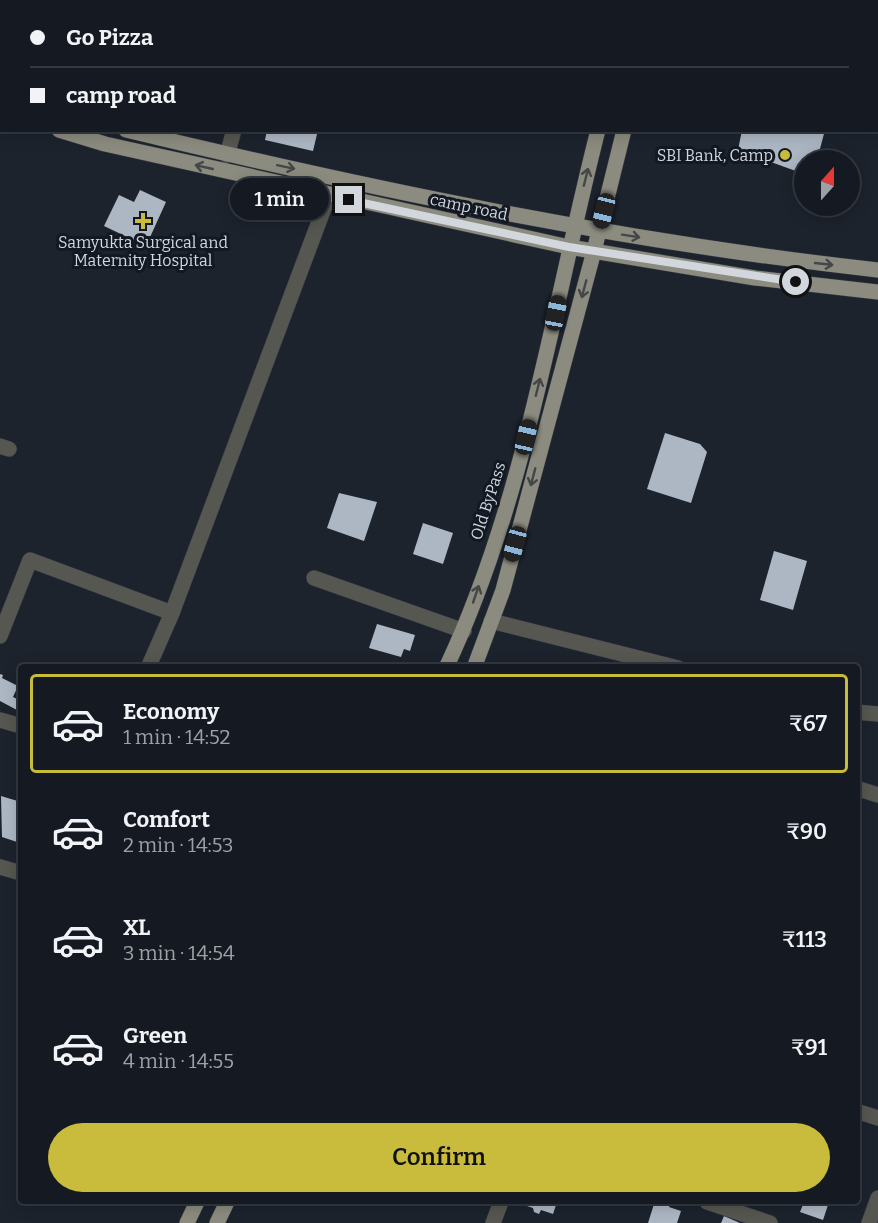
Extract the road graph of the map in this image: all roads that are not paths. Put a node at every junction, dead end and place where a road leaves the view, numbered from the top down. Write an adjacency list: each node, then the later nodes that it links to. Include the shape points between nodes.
1 (66, 132): 7 (main road, camp road, one-way to 1)
2 (134, 132): 6 (main road, camp road)
3 (233, 132): 6 (street)
4 (597, 132): 8 (main road, Old ByPass, one-way to 4)
5 (624, 132): 9 (main road)
6 (227, 155): 8 (main road, camp road, one-way to 8)
7 (329, 195): 10 (main road, camp road); 15 (street)
8 (573, 227): 9 (main road, camp road); 10 (main road, Old ByPass)
9 (599, 231): 11 (main road); 12 (main road, camp road, one-way to 12, via 758,257)
10 (569, 247): 11 (main road, camp road); 17 (main road, Old ByPass, one-way to 10, via 516,478)
11 (594, 251): 13 (main road, camp road, via 755,278); 16 (main road, one-way to 16, via 503,590)
12 (878, 270)
13 (878, 292)
14 (314, 578): 17 (street)
15 (172, 613): 18 (street, via 30,560); 19 (street)
16 (491, 621): 21 (main road); 22 (street)
17 (464, 631): 20 (main road, Old ByPass)
18 (0, 636)
19 (150, 664)
20 (448, 664)
21 (475, 664)
22 (662, 664)
23 (860, 712): 24 (street)
24 (878, 714)
25 (0, 720): 26 (street)
26 (18, 725)
27 (860, 789): 28 (street)
28 (878, 795)
29 (0, 867): 30 (street)
30 (18, 872)
31 (860, 1112): 32 (street)
32 (878, 1118)
33 (878, 1198): 42 (street)
34 (196, 1204): 38 (main road)
35 (226, 1204): 39 (main road)
36 (500, 1204): 40 (street)
37 (713, 1204): 41 (street)
38 (187, 1223)
39 (217, 1223)
40 (493, 1223)
41 (770, 1223)
42 (869, 1223)

